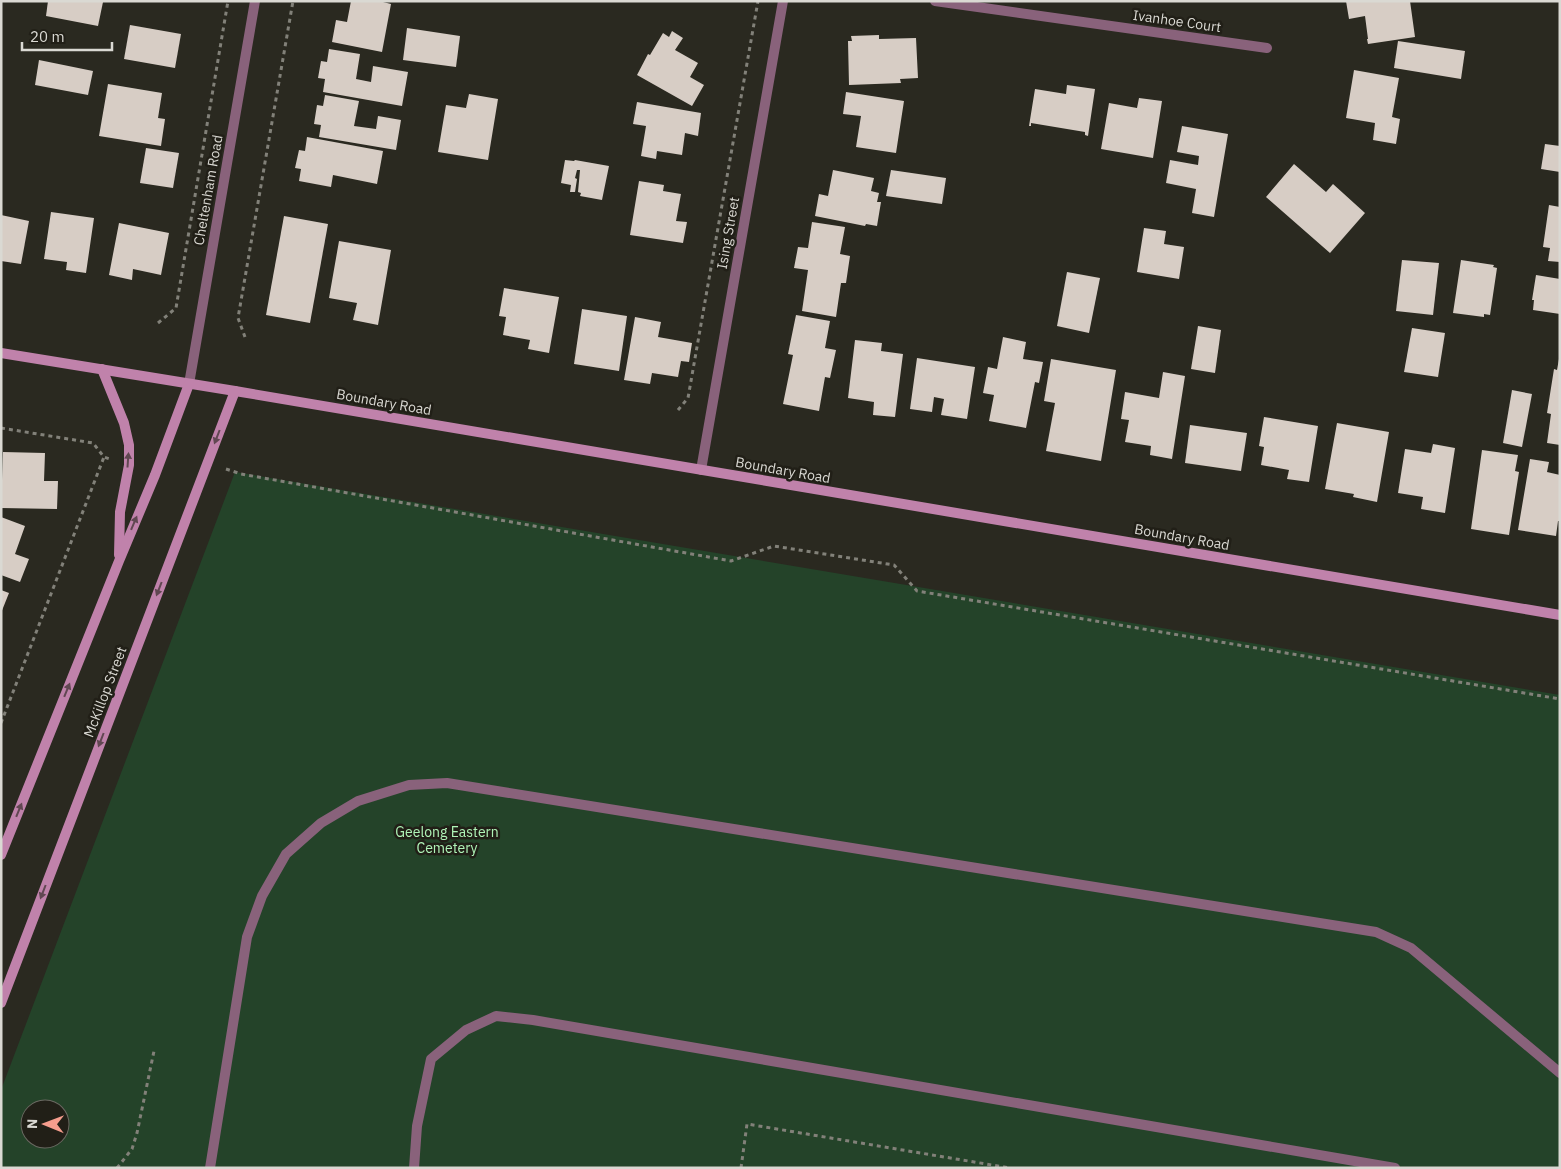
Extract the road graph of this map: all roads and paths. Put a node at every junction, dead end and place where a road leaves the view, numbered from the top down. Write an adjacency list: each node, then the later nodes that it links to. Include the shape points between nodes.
1 (228, 1): 8 (path, via 176,308)
2 (255, 1): 12 (street, Cheltenham Road)
3 (293, 1): 9 (path, via 238,318)
4 (758, 1): 14 (path, via 688,398)
5 (783, 1): 19 (street, Ising Street)
6 (935, 1): 7 (street, Ivanhoe Court)
7 (1267, 48)
8 (158, 323)
9 (245, 338)
10 (1, 353): 11 (main road, Boundary Road)
11 (102, 369): 12 (main road, Boundary Road); 20 (main road, one-way to 11, via 120,512 129,444)
12 (189, 384): 13 (main road, Boundary Road); 20 (main road, one-way to 12)
13 (234, 391): 19 (main road, Boundary Road); 25 (main road, McKillop Street, one-way to 25)
14 (678, 410)
15 (1, 428): 16 (path, via 92,443)
16 (104, 457): 17 (path); 23 (path)
17 (118, 462)
18 (226, 470): 22 (path, via 731,561 774,546 894,565 917,591)
19 (701, 470): 21 (main road, Boundary Road)
20 (119, 560): 24 (main road, one-way to 20)
21 (1560, 615)
22 (1560, 700)
23 (1, 723)
24 (1, 855)
25 (1, 1003)
26 (154, 1051): 28 (path, via 132,1149)
27 (1560, 1073): 29 (street, via 1411,948 1376,932 447,783 409,785 358,801 321,823 286,854 262,896 247,937)
28 (117, 1168)
29 (210, 1168)
30 (414, 1168): 33 (street, via 417,1126 431,1059 466,1030 496,1016)
31 (741, 1168): 32 (path, via 747,1124)
32 (1010, 1168)
33 (1395, 1168)

